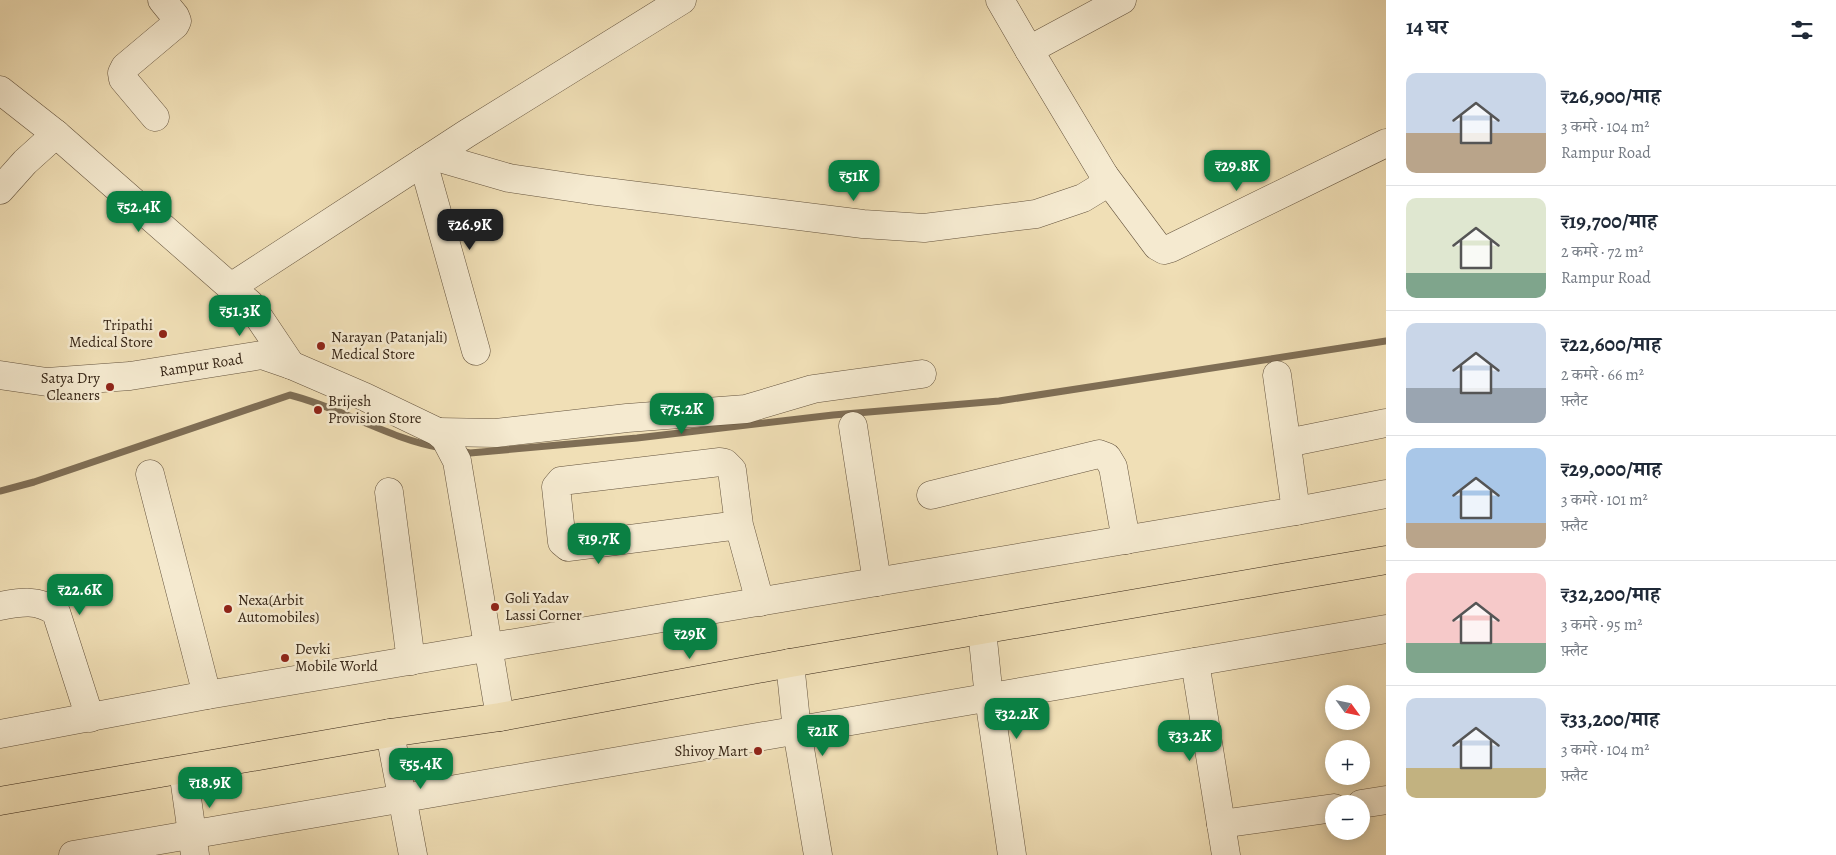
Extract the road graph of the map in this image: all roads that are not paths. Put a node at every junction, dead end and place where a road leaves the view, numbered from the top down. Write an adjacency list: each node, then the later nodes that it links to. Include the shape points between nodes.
1 (162, 0): 7 (street, via 175,16 175,25 122,73 123,79)
2 (682, 0): 10 (street)
3 (1000, 0): 5 (street)
4 (1122, 0): 5 (street)
5 (1029, 50): 11 (street)
6 (0, 90): 8 (street)
7 (155, 117)
8 (56, 134): 12 (street); 13 (street)
9 (1386, 143): 11 (street, via 1164,250 1157,246)
10 (428, 159): 11 (street, via 509,178 590,190 863,224 924,228 1036,214 1083,198 1100,187); 13 (street); 14 (street)
11 (1104, 175)
12 (0, 190)
13 (231, 287): 15 (street, via 250,304)
14 (476, 351)
15 (291, 365): 17 (street, Rampur Road, via 262,355 130,376 47,382); 22 (street, Rampur Road, via 365,397)
16 (922, 374): 22 (street, via 812,389 746,409 496,433)
17 (0, 375)
18 (1277, 375): 21 (street)
19 (1386, 423): 21 (street)
20 (853, 426): 31 (street)
21 (1287, 443): 27 (street)
22 (447, 444): 36 (street)
23 (150, 474): 40 (street)
24 (389, 492): 37 (street)
25 (1386, 494): 27 (street)
26 (931, 495): 29 (street, via 1099,454 1107,457 1113,467)
27 (1296, 511): 29 (street)
28 (740, 525): 28 (street, via 732,470 725,463 561,481 556,487 562,542 568,548); 32 (street)
29 (1126, 540): 31 (street)
30 (1386, 560): 35 (main road)
31 (877, 582): 32 (street)
32 (760, 602): 36 (street)
33 (0, 606): 43 (street, via 24,602 46,605 56,612)
34 (1386, 629): 38 (street)
35 (982, 630): 39 (main road); 41 (street)
36 (488, 648): 37 (street); 42 (street)
37 (411, 662): 40 (street)
38 (1195, 662): 41 (street); 53 (street)
39 (790, 663): 42 (main road); 44 (street)
40 (207, 695): 43 (street)
41 (989, 698): 44 (street); 58 (street)
42 (500, 717): 45 (main road)
43 (90, 718): 46 (street)
44 (797, 731): 48 (street); 57 (street)
45 (390, 733): 47 (main road); 48 (street)
46 (0, 734)
47 (183, 770): 50 (main road); 54 (street)
48 (401, 799): 54 (street); 56 (street)
49 (1386, 800): 51 (street)
50 (0, 801)
51 (1370, 803)
52 (1325, 809): 53 (street)
53 (1221, 824): 59 (street)
54 (194, 845): 55 (street)
55 (73, 855)
56 (412, 855)
57 (818, 855)
58 (1012, 855)
59 (1226, 855)

